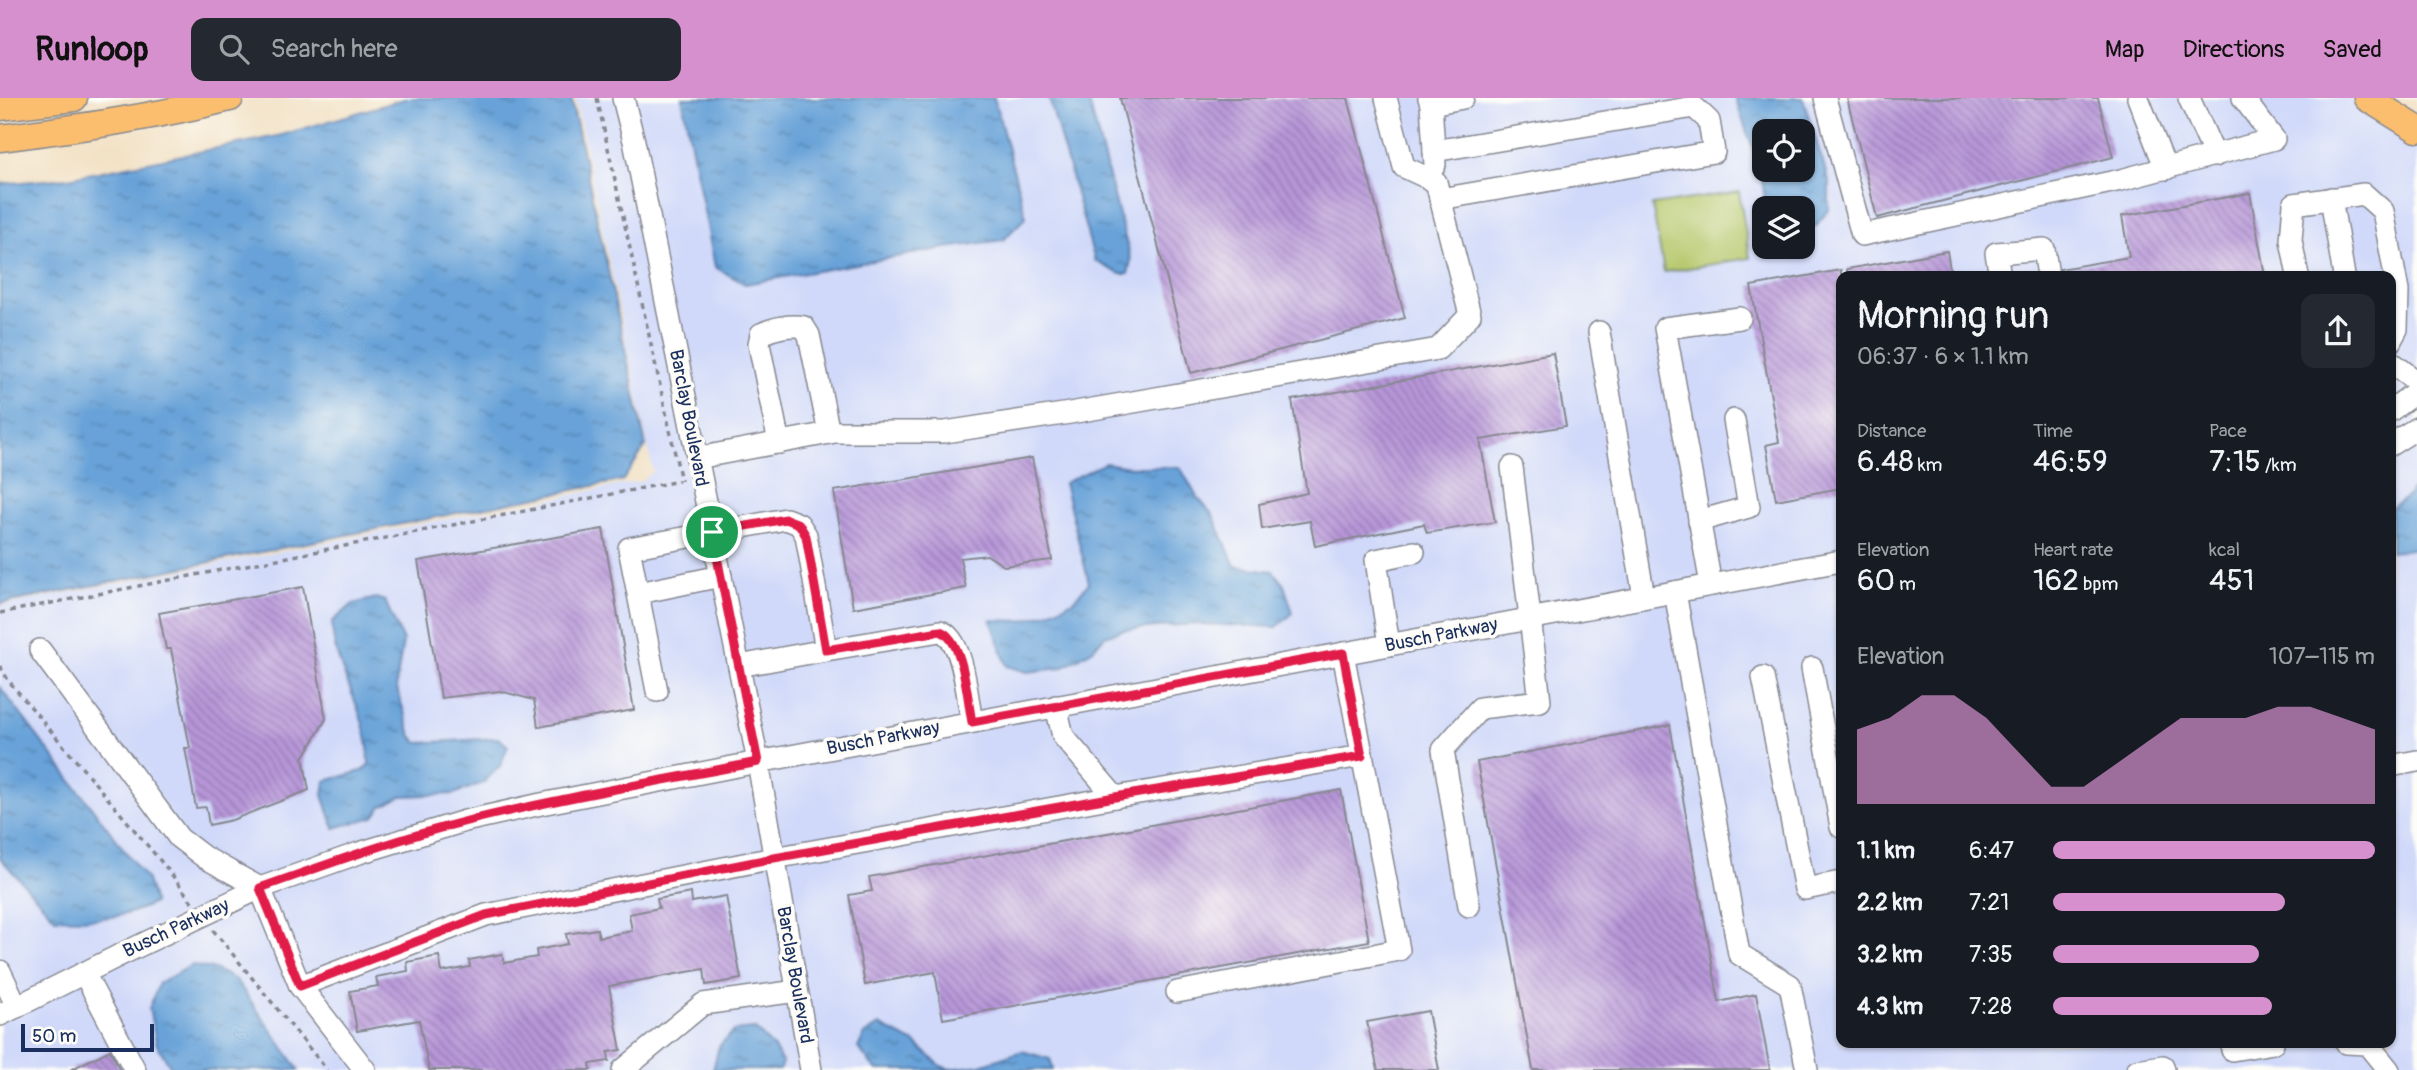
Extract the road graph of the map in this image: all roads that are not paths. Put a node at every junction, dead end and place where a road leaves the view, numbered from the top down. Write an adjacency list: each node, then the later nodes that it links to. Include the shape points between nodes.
1 (74, 98): 12 (main road)
2 (230, 98): 14 (main road, via 75,129)
3 (623, 98): 39 (street, Barclay Boulevard)
4 (1386, 98): 18 (street, via 1404,167)
5 (1463, 98): 11 (street)
6 (1825, 98): 17 (street, via 1862,235)
7 (2138, 98): 17 (street)
8 (2189, 98): 16 (street)
9 (2243, 98): 16 (street, via 2274,139)
10 (2367, 98): 13 (main road)
11 (1430, 101): 15 (street)
12 (2, 104): 14 (street)
13 (2417, 129)
14 (2, 138)
15 (1434, 151): 18 (street); 18 (street, via 1693,107 1709,121 1714,152)
16 (2215, 156): 17 (street)
17 (2166, 169)
18 (1438, 191): 35 (street, via 1470,314 1438,349 945,432)
19 (2331, 198): 22 (street, via 2294,204 2291,240); 23 (street); 24 (street, via 2364,194 2383,211)
20 (1999, 271): 21 (street, via 1996,253 2044,249)
21 (2047, 271)
22 (2297, 271)
23 (2343, 271)
24 (2394, 271)
25 (2396, 280): 27 (street)
26 (1740, 318): 40 (street, via 1665,328)
27 (2396, 331)
28 (1599, 332): 48 (street)
29 (2396, 366): 30 (street)
30 (2417, 382)
31 (2417, 391): 32 (street)
32 (2396, 407)
33 (1734, 420): 40 (street, via 1749,507)
34 (2417, 428): 36 (street)
35 (829, 433): 37 (street); 37 (street, via 809,335 796,325 769,330 761,334 759,344)
36 (2396, 441)
37 (779, 443): 39 (street)
38 (1512, 467): 49 (street)
39 (699, 468): 41 (street, Barclay Boulevard)
40 (1699, 521): 45 (street)
41 (712, 532): 44 (street, Barclay Boulevard); 47 (street, via 629,548); 52 (street, via 786,519 799,524 806,536)
42 (1414, 552): 50 (street, via 1376,560)
43 (1836, 562): 45 (street, Busch Parkway)
44 (721, 576): 47 (street); 54 (street, Barclay Boulevard)
45 (1710, 585): 46 (street, Busch Parkway)
46 (1675, 592): 48 (street, Busch Parkway); 83 (street, via 1739,954 1790,985)
47 (639, 593): 57 (street)
48 (1644, 597): 49 (street, Busch Parkway)
49 (1528, 619): 50 (street, Busch Parkway); 69 (street, via 1540,701 1480,708 1443,750)
50 (1389, 645): 53 (street, Busch Parkway)
51 (40, 650): 68 (street, via 179,838)
52 (826, 650): 54 (street); 59 (street, via 948,633 958,648)
53 (1343, 653): 58 (street, Busch Parkway); 60 (street)
54 (739, 666): 62 (street, Barclay Boulevard)
55 (1812, 668): 65 (street)
56 (1763, 677): 67 (street, via 1805,889)
57 (657, 691)
58 (1056, 706): 59 (street, Busch Parkway); 64 (street, via 1063,736)
59 (972, 722): 62 (street, Busch Parkway)
60 (1362, 756): 64 (street); 74 (street, via 1399,950)
61 (2417, 761): 63 (street)
62 (758, 762): 66 (street, Barclay Boulevard); 68 (street, Busch Parkway, via 465,821)
63 (2396, 765)
64 (1115, 797): 66 (street)
65 (1836, 800)
66 (774, 858): 72 (street, via 486,915); 73 (street, Barclay Boulevard)
67 (1836, 882)
68 (260, 888): 71 (street, Busch Parkway); 72 (street)
69 (1469, 906)
70 (0, 971): 75 (street)
71 (84, 973): 75 (street, Busch Parkway); 79 (street)
72 (300, 986): 80 (street)
73 (797, 991): 81 (street, via 702,1004); 82 (street, Barclay Boulevard)
74 (1177, 992)
75 (8, 1011)
76 (2255, 1048): 78 (street)
77 (2371, 1048): 86 (street)
78 (2233, 1054)
79 (135, 1070)
80 (365, 1070)
81 (623, 1070)
82 (811, 1070)
83 (1807, 1070)
84 (2137, 1070): 85 (street, via 2163,1066)
85 (2164, 1070)
86 (2389, 1070)

